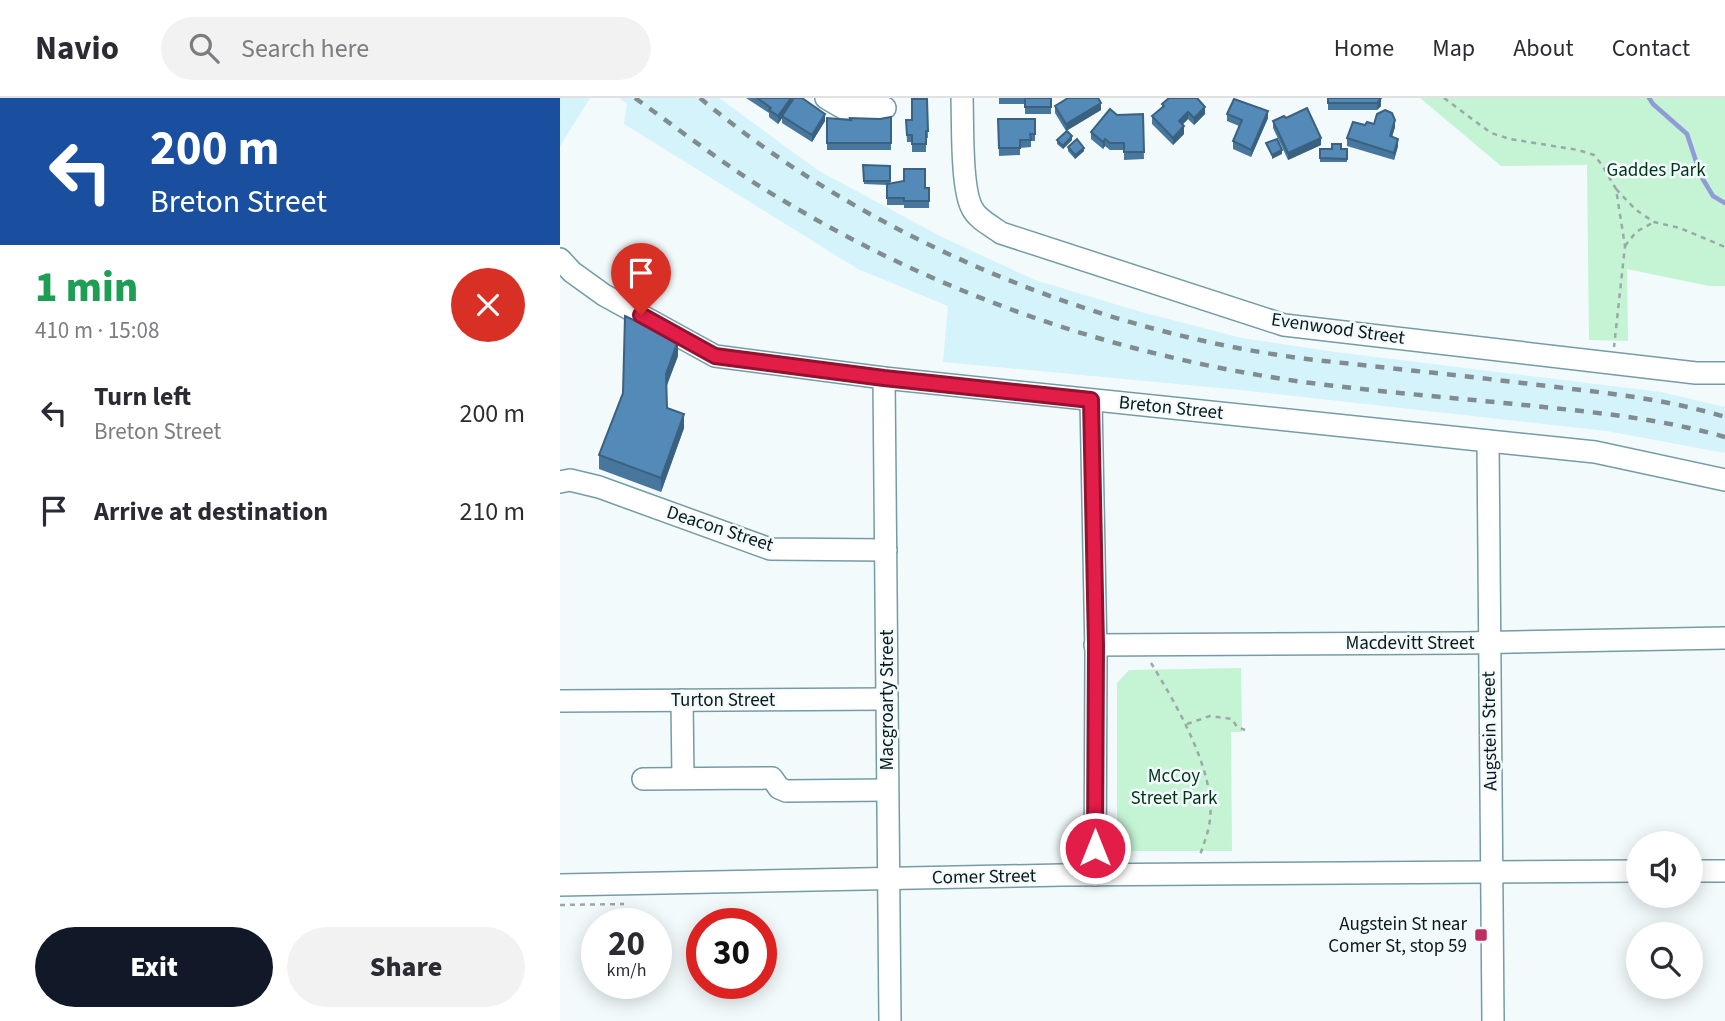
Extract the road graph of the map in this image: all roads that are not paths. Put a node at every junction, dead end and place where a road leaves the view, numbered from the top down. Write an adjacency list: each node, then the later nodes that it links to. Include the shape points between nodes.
1 (826, 98): 3 (street, via 843,108)
2 (962, 98): 5 (street, Evenwood Street, via 971,208 1001,233 1284,325)
3 (885, 108)
4 (560, 259): 6 (street, Breton Street, via 604,295 715,356)
5 (1725, 373)
6 (884, 378): 7 (street, Breton Street); 11 (street, Macgroarty Street)
7 (1091, 400): 8 (street, Breton Street); 14 (street)
8 (1488, 441): 9 (street, Breton Street, via 1595,452); 13 (street, Augstein Street)
9 (1725, 480)
10 (560, 482): 11 (street, Deacon Street, via 599,487 770,550)
11 (886, 550): 15 (street, Macgroarty Street)
12 (1725, 638): 13 (street, Macdevitt Street)
13 (1489, 643): 14 (street, Macdevitt Street); 24 (street, Augstein Street)
14 (1096, 645): 25 (street)
15 (887, 699): 16 (street, Turton Street); 20 (street, Macgroarty Street)
16 (682, 700): 17 (street, Turton Street); 18 (street)
17 (560, 701)
18 (683, 778): 19 (street); 20 (street, via 772,778 786,791)
19 (643, 779)
20 (887, 790): 26 (street, Macgroarty Street)
21 (1703, 871): 22 (street)
22 (1725, 871)
23 (1626, 872): 24 (street, Comer Street)
24 (1491, 873): 25 (street, Comer Street); 29 (street, Augstein Street)
25 (1095, 875): 26 (street, Comer Street)
26 (890, 878): 27 (street, Comer Street); 28 (street, Macgroarty Street)
27 (560, 885)
28 (890, 1021)
29 (1493, 1021)

